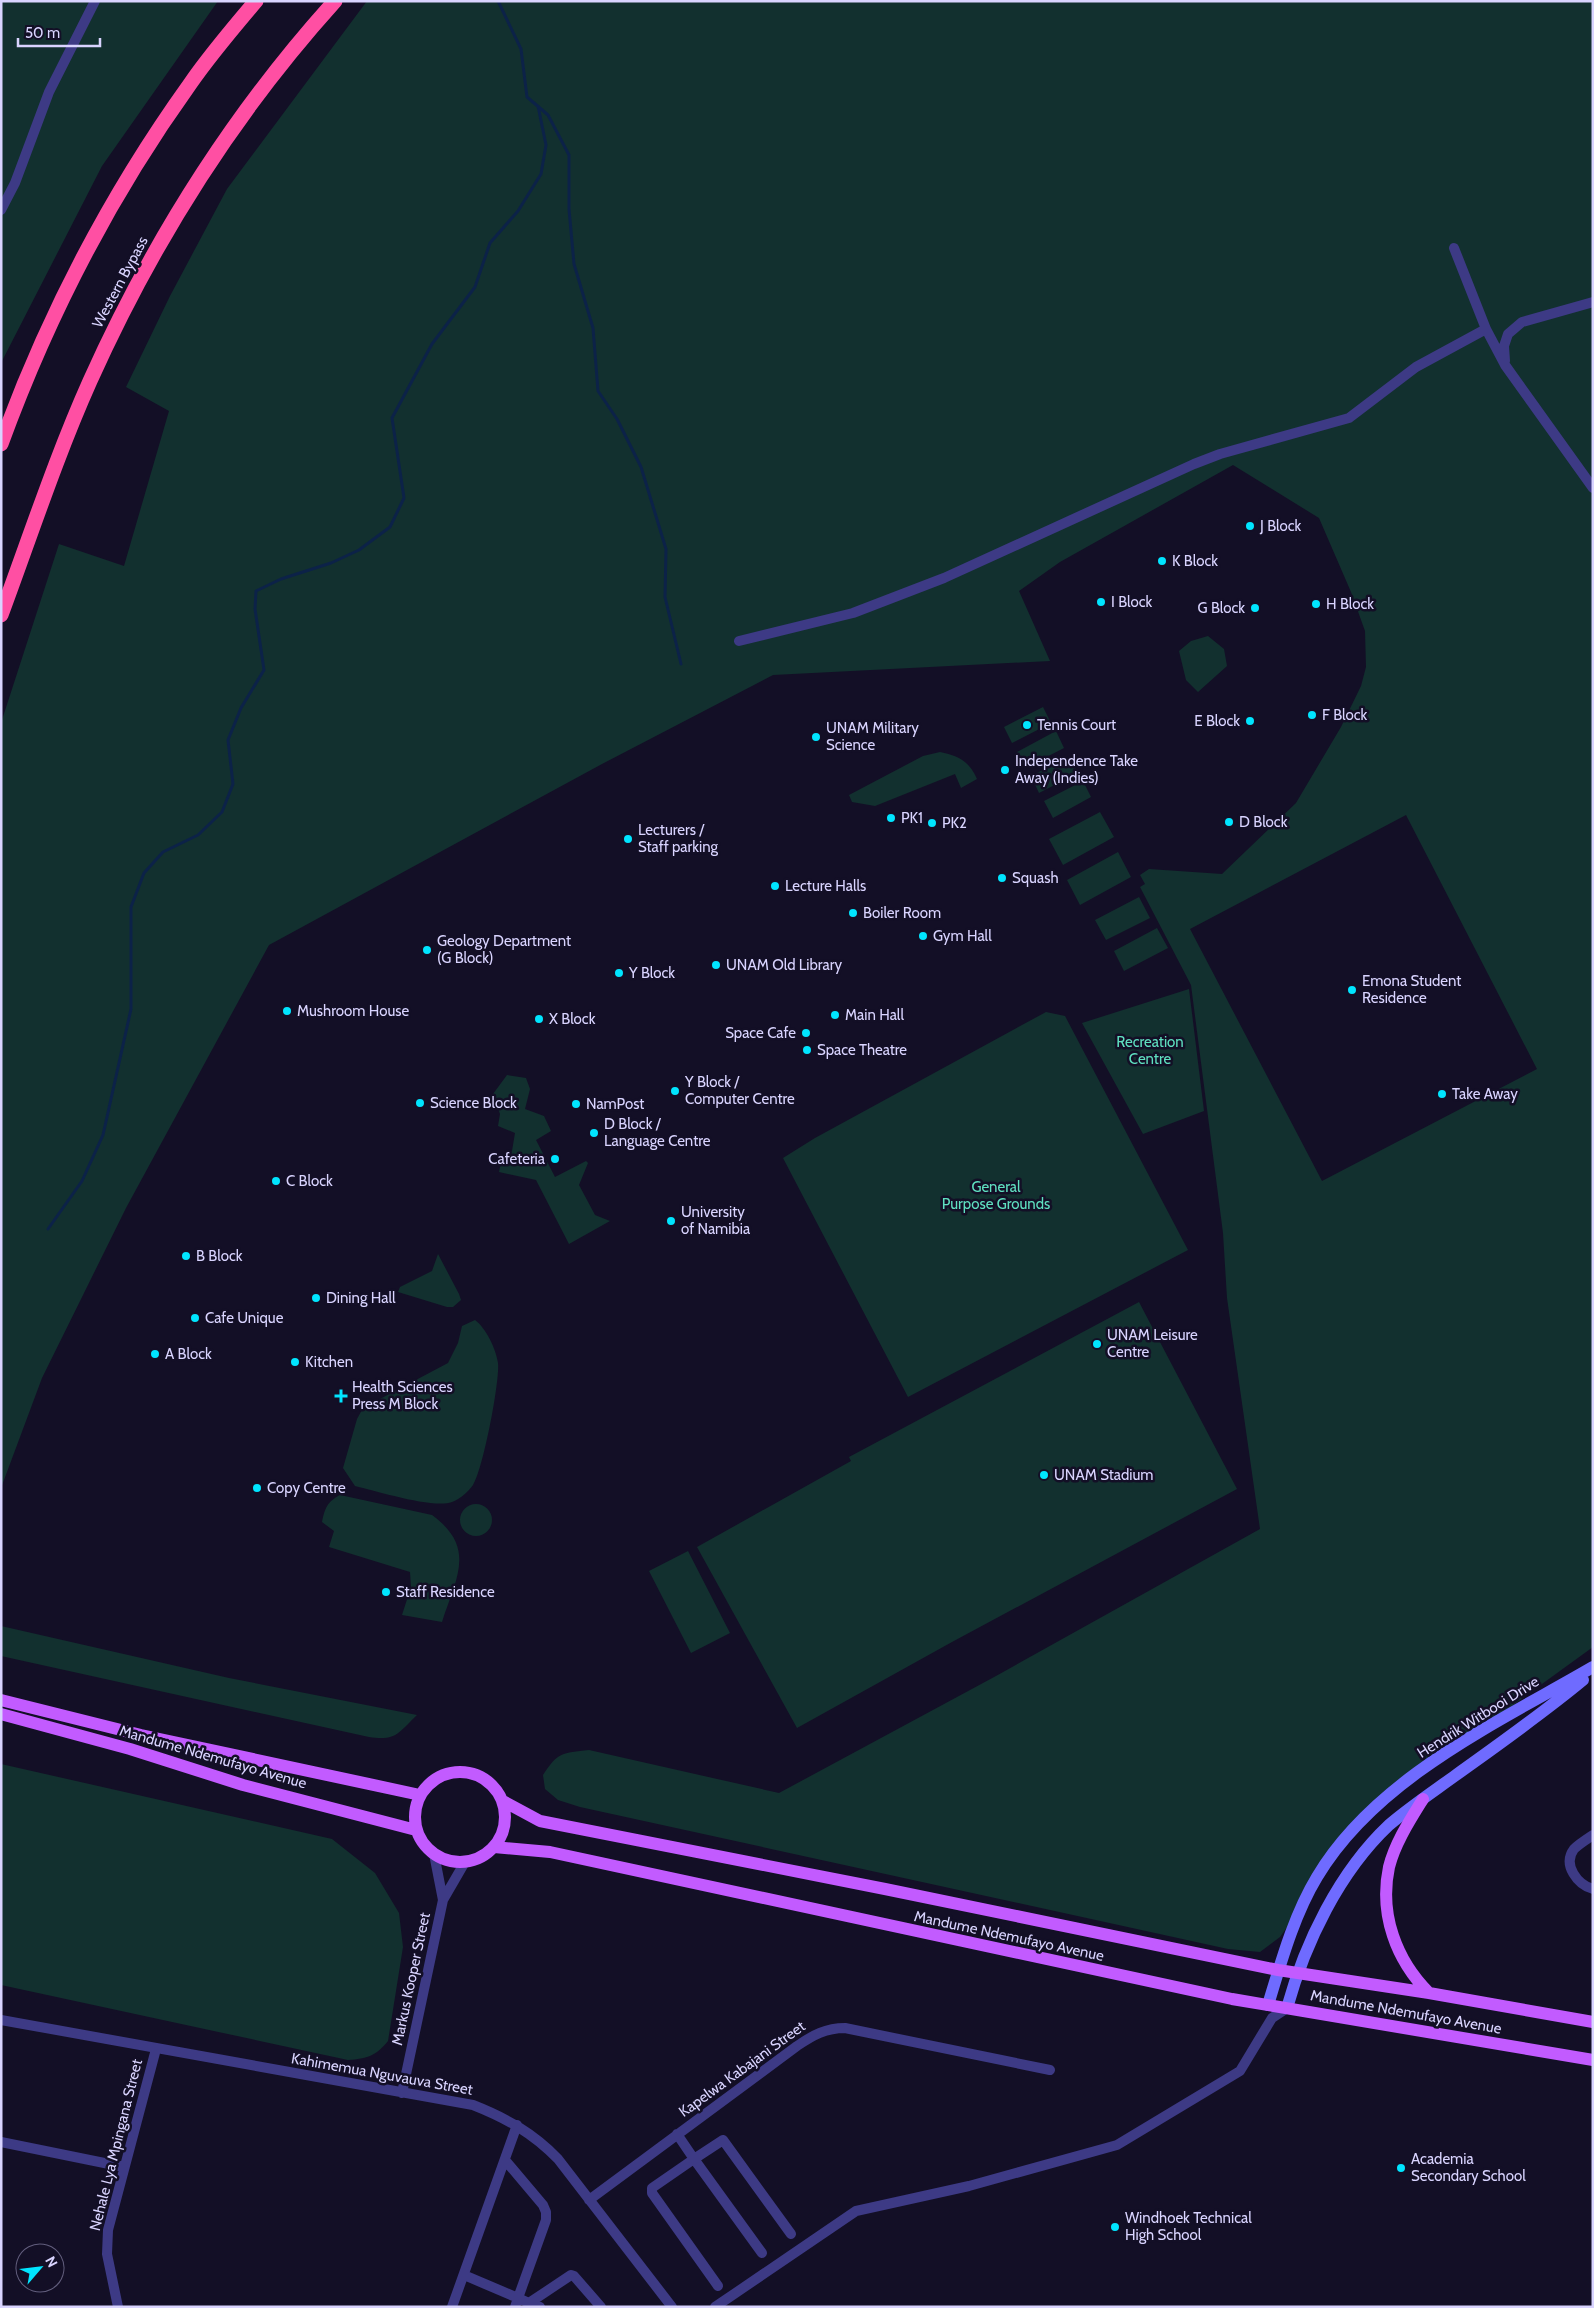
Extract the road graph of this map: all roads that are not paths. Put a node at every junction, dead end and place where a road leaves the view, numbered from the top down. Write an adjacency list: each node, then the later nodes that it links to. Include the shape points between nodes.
1 (95, 1): 4 (street, via 48,92 15,183)
2 (256, 1): 9 (highway, via 190,83 122,187 42,346)
3 (335, 1): 11 (highway, Western Bypass, via 228,135 171,224 126,304 90,383)
4 (1, 210)
5 (1454, 248): 7 (street)
6 (1593, 302): 8 (street, via 1522,322 1508,334 1504,346)
7 (1486, 328): 8 (street); 14 (street, via 1416,367 1349,418 1194,464 944,578 853,613)
8 (1505, 365): 10 (street)
9 (1, 444)
10 (1593, 488)
11 (42, 505): 12 (highway, Western Bypass); 13 (highway)
12 (1, 614)
13 (1, 626)
14 (739, 641)
15 (1593, 1667): 29 (main road, Hendrik Witbooi Drive, via 1478,1732 1392,1793 1366,1816 1347,1835 1316,1878)
16 (1593, 1672): 20 (main road, Hendrik Witbooi Drive)
17 (1, 1700): 19 (main road, Mandume Ndemufayo Avenue, via 141,1735)
18 (1, 1714): 22 (main road, Mandume Ndemufayo Avenue, via 130,1749 243,1785)
19 (420, 1795): 21 (main road, Mandume Ndemufayo Avenue, via 429,1783 448,1773 470,1772 485,1779); 22 (main road, Mandume Ndemufayo Avenue, via 415,1811)
20 (1423, 1799): 30 (main road, Hendrik Witbooi Drive, via 1389,1825 1361,1855 1326,1910); 31 (main road, via 1406,1826 1390,1867 1386,1900 1390,1928 1404,1964)
21 (503, 1801): 24 (main road, via 504,1828); 29 (main road, Mandume Ndemufayo Avenue, via 540,1821)
22 (416, 1830): 25 (main road)
23 (1593, 1835): 27 (street, via 1574,1850 1571,1868 1575,1878)
24 (494, 1848): 26 (main road); 32 (main road, Mandume Ndemufayo Avenue, via 550,1852 1095,1971)
25 (431, 1852): 26 (main road, via 449,1861); 28 (street)
26 (466, 1862): 28 (street)
27 (1593, 1889)
28 (443, 1900): 40 (street, Markus Kooper Street)
29 (1278, 1970): 30 (main road, Mandume Ndemufayo Avenue); 32 (main road, Hendrik Witbooi Drive)
30 (1296, 1973): 31 (main road, Mandume Ndemufayo Avenue); 33 (main road, Hendrik Witbooi Drive)
31 (1429, 1992): 36 (main road, Mandume Ndemufayo Avenue)
32 (1268, 2005): 33 (main road, Mandume Ndemufayo Avenue); 34 (street)
33 (1287, 2008): 34 (street); 38 (main road, Mandume Ndemufayo Avenue)
34 (1272, 2018): 59 (street, via 1240,2071 1117,2145 969,2186 856,2211)
35 (1, 2020): 37 (street, Kahimemua Nguvauva Street)
36 (1593, 2022)
37 (156, 2049): 40 (street, Kahimemua Nguvauva Street); 46 (street, Nehale Lya Mpingana Street)
38 (1593, 2060)
39 (1050, 2070): 42 (street, Kapelwa Kabajani Street, via 846,2028 832,2028 797,2046)
40 (402, 2093): 41 (street, Kahimemua Nguvauva Street, via 473,2105)
41 (517, 2125): 45 (street); 47 (street, Kahimemua Nguvauva Street, via 541,2141)
42 (677, 2134): 44 (street); 47 (street, Kapelwa Kabajani Street)
43 (1, 2142): 46 (street)
44 (694, 2159): 48 (street, via 724,2140); 49 (street); 51 (street, via 651,2190)
45 (505, 2160): 50 (street); 52 (street, via 543,2204 546,2212)
46 (124, 2167): 54 (street, Nehale Lya Mpingana Street, via 107,2242)
47 (589, 2200): 58 (street, Kahimemua Nguvauva Street)
48 (791, 2234)
49 (762, 2253)
50 (464, 2275): 52 (street); 55 (street)
51 (718, 2286)
52 (517, 2303): 53 (street)
53 (529, 2303): 56 (street); 57 (street, via 570,2275)
54 (118, 2307)
55 (452, 2307)
56 (540, 2307)
57 (600, 2307)
58 (672, 2307)
59 (715, 2307)

